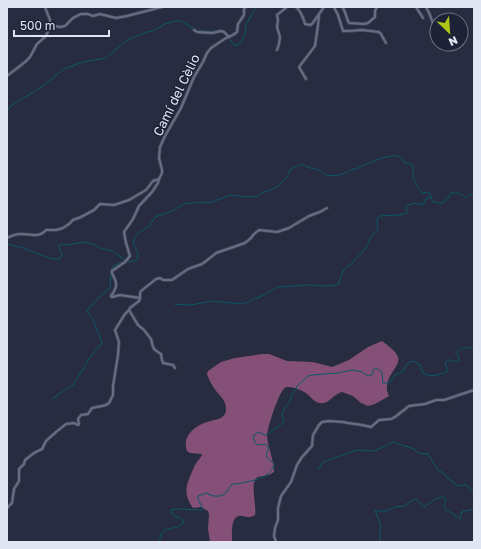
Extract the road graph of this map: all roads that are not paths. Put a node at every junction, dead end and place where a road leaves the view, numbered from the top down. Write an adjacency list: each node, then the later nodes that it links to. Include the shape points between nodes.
1 (45, 7): 14 (street, via 50,20)
2 (162, 7): 14 (street, via 116,18 100,14 81,14 65,26 56,26)
3 (246, 7): 16 (street, Camí del Cèlio, via 237,32)
4 (287, 7): 18 (street, via 277,15 280,37)
5 (296, 7): 12 (street, via 306,25 312,25)
6 (324, 7): 12 (street)
7 (334, 7): 8 (street); 17 (street, via 344,31 377,31)
8 (338, 7)
9 (342, 7): 10 (street, via 349,23 364,24 375,17)
10 (377, 7)
11 (416, 7): 13 (street)
12 (319, 15): 20 (street, via 315,46 299,67)
13 (423, 18)
14 (49, 30): 19 (street, via 26,62)
15 (194, 30): 16 (street, via 212,33 221,31)
16 (228, 37): 21 (street, Camí del Cèlio, via 211,48 194,77 160,147 162,173)
17 (386, 43)
18 (277, 50)
19 (7, 76)
20 (306, 80)
21 (158, 179): 23 (street, via 134,198 114,205 100,204 63,228 48,230 38,236 20,234); 24 (street, via 158,183 139,206 124,232 130,256 112,271 116,283 112,297 120,295)
22 (327, 208): 24 (street, via 277,232 259,230 245,243 216,253 202,264 188,269 172,280 156,279 141,291)
23 (7, 238)
24 (140, 298): 25 (street)
25 (129, 310): 26 (street, via 151,339 153,348 162,354 163,363 173,365); 28 (street, via 116,330 119,342 118,355 113,395 109,402 92,408 88,414 78,418 78,425 66,424 46,441 42,449 25,460 19,469 19,481 14,489 12,503)
26 (174, 368)
27 (474, 390): 29 (street, via 444,400 409,406 396,417 379,420 371,427 343,422 321,422 314,434 312,446 297,465 291,482 281,496 274,536)
28 (7, 508)
29 (276, 542)

